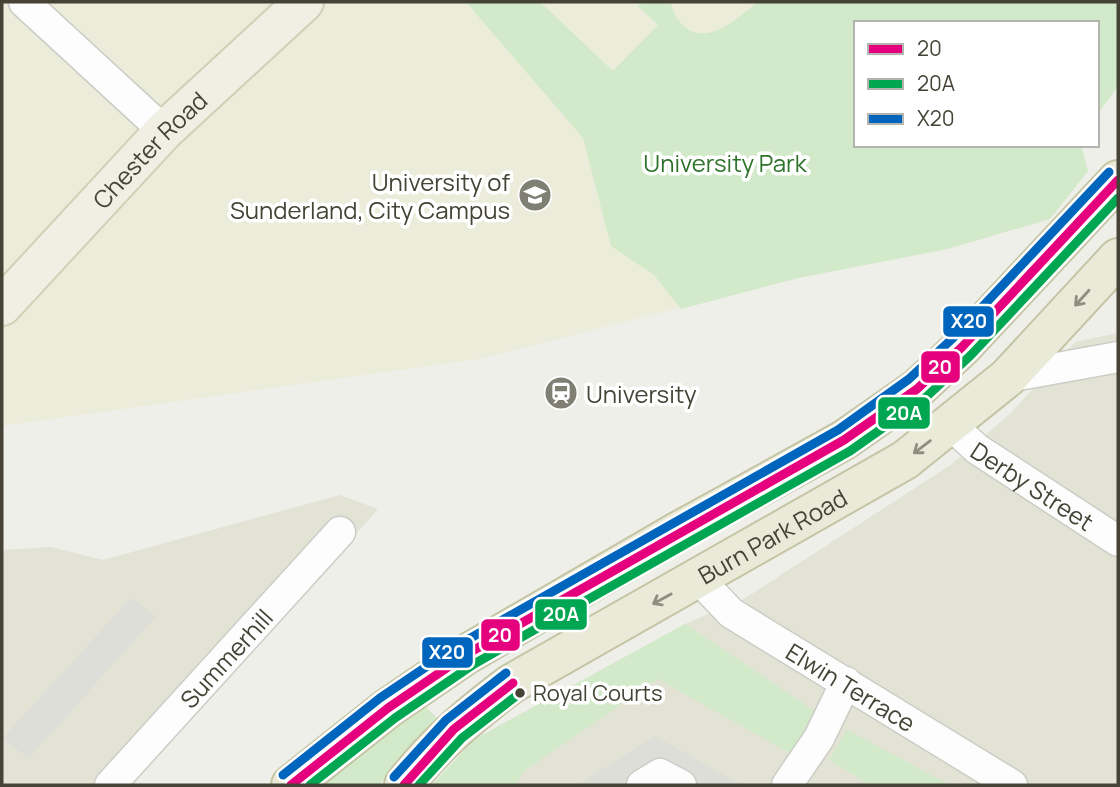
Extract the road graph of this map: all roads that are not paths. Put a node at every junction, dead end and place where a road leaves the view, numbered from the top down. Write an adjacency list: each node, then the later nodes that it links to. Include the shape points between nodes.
1 (24, 2): 3 (street)
2 (304, 2): 3 (main road, Chester Road)
3 (164, 131): 6 (main road, Chester Road)
4 (1118, 180): 16 (highway, via 917,389 844,440 467,654 388,708)
5 (1118, 258): 8 (highway, Burn Park Road, one-way to 8)
6 (2, 306)
7 (1118, 357): 8 (street)
8 (1008, 377): 9 (highway, Burn Park Road)
9 (951, 425): 11 (street, Derby Street, via 976,449); 12 (highway, Burn Park Road, one-way to 12, via 905,460)
10 (340, 532): 15 (street, Summerhill)
11 (1118, 541)
12 (698, 578): 13 (street, Elwin Terrace, via 730,613); 17 (highway, Burn Park Road, one-way to 17, via 511,684 462,720)
13 (846, 682): 14 (street, Elwin Terrace); 20 (street, via 819,738)
14 (1009, 784)
15 (110, 785)
16 (291, 785)
17 (404, 785)
18 (642, 785): 19 (street, via 660,774)
19 (681, 785)
20 (788, 785)

